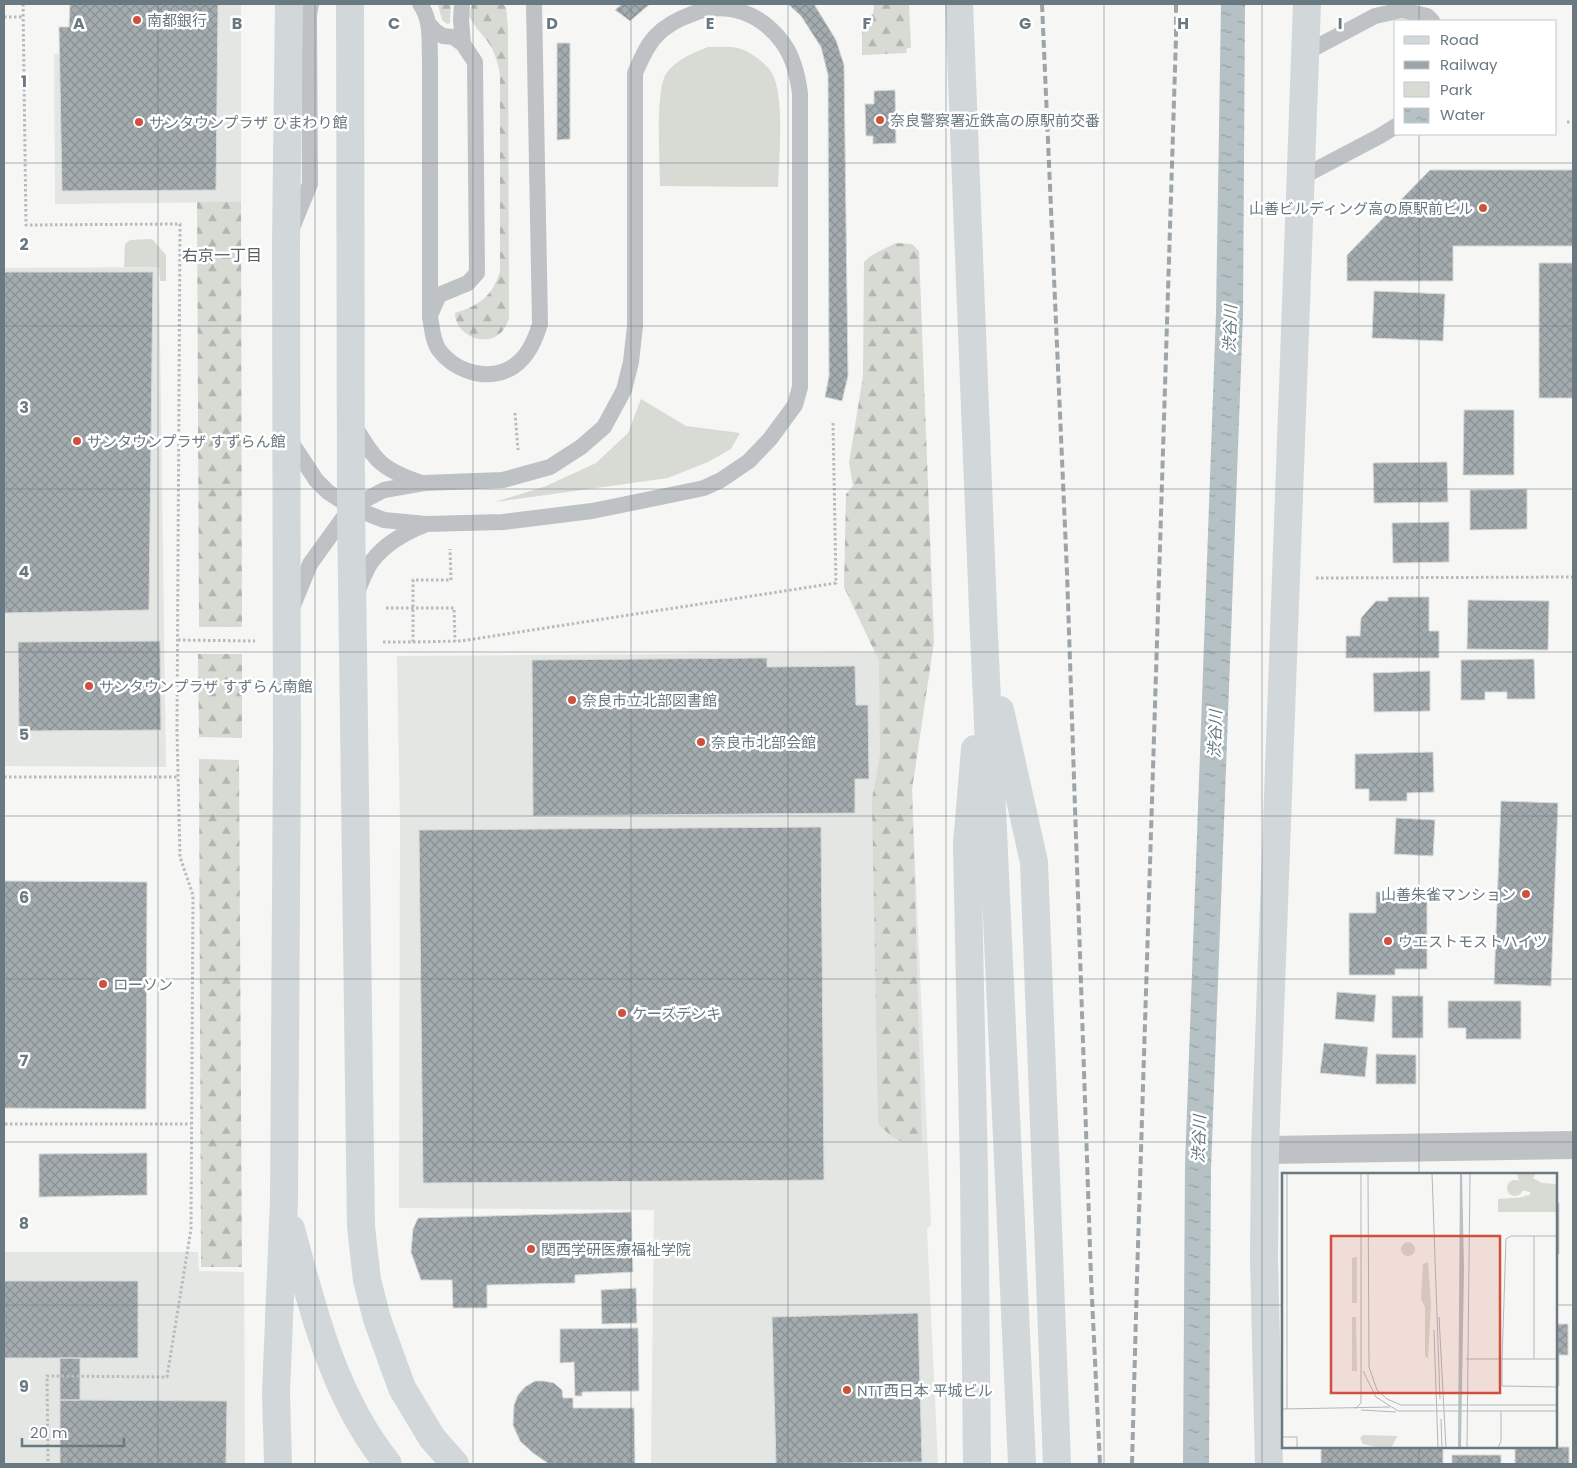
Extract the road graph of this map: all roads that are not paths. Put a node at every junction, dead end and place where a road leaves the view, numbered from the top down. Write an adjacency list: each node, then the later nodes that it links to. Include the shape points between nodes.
1 (289, 4): 15 (street)
2 (311, 4): 15 (lane, via 310,184)
3 (350, 4): 17 (street)
4 (420, 4): 10 (lane)
5 (462, 4): 11 (lane)
6 (534, 4): 16 (lane, via 540,237 540,324 537,335 520,362 504,373 474,373 459,368 438,349)
7 (959, 4): 24 (street)
8 (1307, 4): 12 (street)
9 (1431, 20): 12 (lane, via 1402,10 1375,16)
10 (428, 23): 11 (lane, via 443,36 453,37); 16 (lane)
11 (462, 44): 16 (lane, via 475,62 477,274 468,283 440,295)
12 (1307, 52): 14 (street)
13 (1394, 127): 14 (lane)
14 (1302, 177): 26 (street)
15 (286, 242): 18 (street)
16 (430, 317)
17 (350, 418): 19 (lane, via 370,452 389,470); 20 (street)
18 (287, 435): 20 (lane, via 316,480); 23 (street)
19 (424, 483): 20 (lane, via 384,490); 21 (lane, via 502,480 550,467 604,427 624,390 635,326 635,73 656,36 674,21 702,10 730,8 752,15 765,24 784,43 794,65 800,94 800,387 795,405 770,439 749,460 704,488 582,512 502,522)
20 (351, 507): 21 (lane, via 384,520); 22 (street); 23 (lane, via 310,564)
21 (426, 524): 22 (lane, via 387,545 371,563)
22 (352, 604): 30 (street, via 361,1227 367,1280 377,1319 402,1388 432,1438)
23 (286, 622): 27 (street)
24 (984, 635): 31 (street, via 967,844); 32 (street); 33 (street, via 1034,862)
25 (1573, 1145): 26 (street)
26 (1265, 1150): 34 (street, via 1264,1259)
27 (284, 1201): 28 (street, via 276,1392); 29 (street, via 318,1327 352,1410)
28 (278, 1464)
29 (388, 1464)
30 (455, 1464)
31 (977, 1464)
32 (1022, 1464)
33 (1056, 1464)
34 (1270, 1464)

